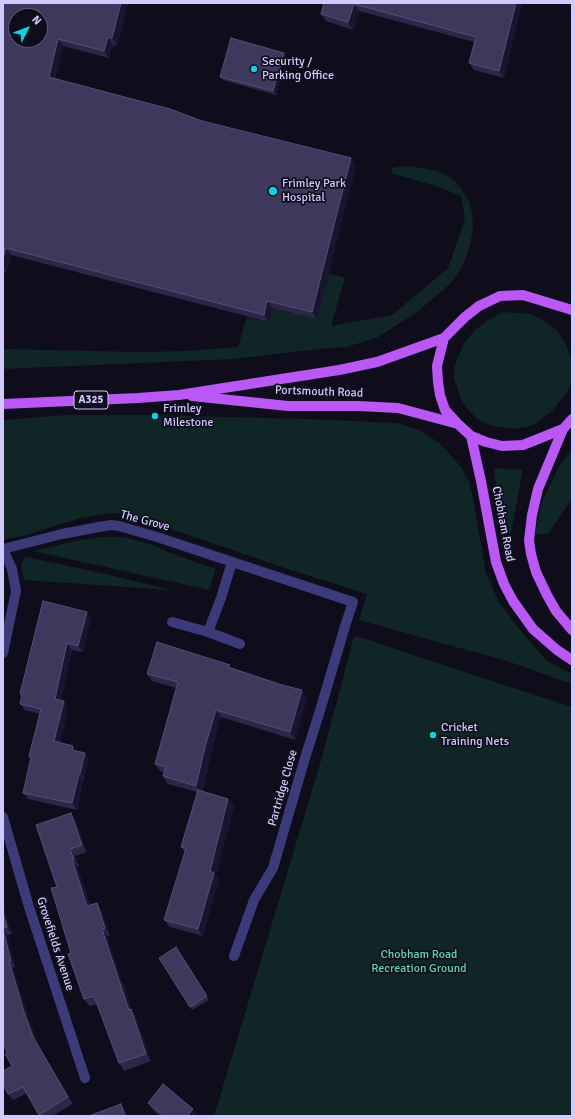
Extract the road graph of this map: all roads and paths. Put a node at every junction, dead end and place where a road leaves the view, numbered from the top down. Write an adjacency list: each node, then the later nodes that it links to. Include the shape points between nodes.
1 (568, 309): 2 (main road); 3 (main road, via 523,295 500,296 479,306)
2 (572, 319)
3 (444, 338): 4 (main road, Portsmouth Road / A325, via 376,362 339,370); 7 (main road, via 437,366 440,395 445,410)
4 (178, 395): 5 (main road, Portsmouth Road / A325); 7 (main road, Portsmouth Road / A325, via 288,406 398,408)
5 (3, 404)
6 (572, 419): 8 (main road)
7 (458, 424): 9 (main road)
8 (563, 429): 9 (main road, via 523,445 502,446); 14 (main road, Chobham Road, via 538,489 529,540 534,566 547,595)
9 (472, 436): 18 (main road, Chobham Road, via 496,562 504,584 533,629 556,650)
10 (3, 549): 11 (street, The Grove, via 111,525 125,527); 17 (street, via 12,569 16,591)
11 (232, 562): 13 (street, The Grove, via 353,602); 15 (street)
12 (172, 622): 15 (street)
13 (346, 623): 20 (street, Partridge Close, via 273,868 254,900)
14 (572, 630)
15 (208, 632): 16 (street)
16 (240, 644)
17 (3, 653)
18 (572, 660)
19 (3, 817): 21 (street, Grovefields Avenue, via 29,907)
20 (234, 956)
21 (85, 1078)

